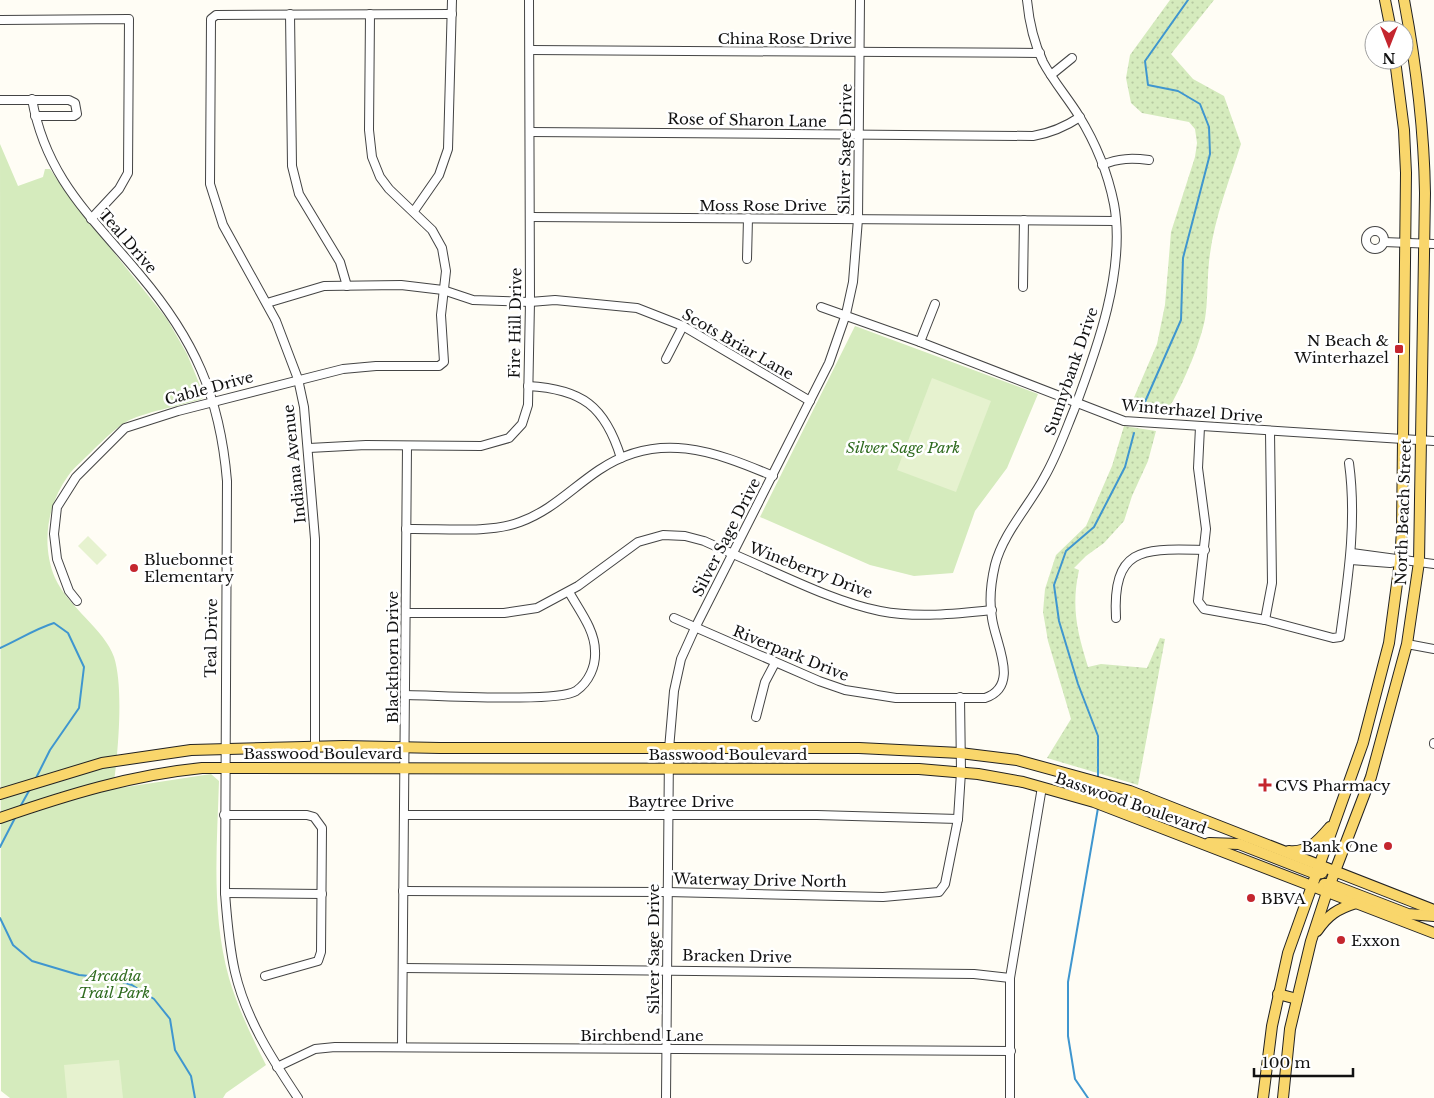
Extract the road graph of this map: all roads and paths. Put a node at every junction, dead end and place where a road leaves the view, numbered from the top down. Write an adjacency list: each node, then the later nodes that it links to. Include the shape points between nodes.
1 (452, 0): 9 (street)
2 (530, 0): 12 (street, Fire Hill Drive)
3 (860, 0): 13 (street, Silver Sage Drive)
4 (1027, 0): 14 (street, Sunnybank Drive)
5 (1385, 0): 11 (main road)
6 (1404, 0): 18 (main road, North Beach Street)
7 (290, 14): 8 (street); 41 (street, via 292,166 299,194 340,262); 45 (street, Indiana Avenue, via 216,15 211,19 210,184 223,225)
8 (370, 14): 9 (street); 30 (street, via 369,130 372,157 389,190)
9 (452, 14): 30 (street, via 448,149 438,174)
10 (0, 20): 33 (street, via 129,19 128,173 119,189)
11 (1389, 20)
12 (530, 50): 13 (street, China Rose Drive); 26 (street, Fire Hill Drive)
13 (860, 52): 14 (street, China Rose Drive); 27 (street, Silver Sage Drive)
14 (1040, 53): 17 (street, Sunnybank Drive)
15 (1072, 58): 17 (street)
16 (1397, 70): 19 (main road, North Beach Street)
17 (1051, 75): 25 (street, Sunnybank Drive)
18 (1419, 96): 19 (main road); 22 (main road, North Beach Street)
19 (1401, 98): 23 (main road, North Beach Street)
20 (32, 99): 21 (street); 24 (street, Teal Drive); 24 (street, via 69,100 77,108 74,116)
21 (0, 100)
22 (1421, 109): 23 (main road); 39 (main road, North Beach Street)
23 (1402, 111): 38 (main road, North Beach Street)
24 (35, 116): 33 (street, Teal Drive, via 56,172)
25 (1080, 117): 27 (street, Rose of Sharon Lane, via 1067,126 1033,136); 29 (street, Sunnybank Drive)
26 (530, 132): 27 (street, Rose of Sharon Lane); 31 (street, Fire Hill Drive)
27 (859, 135): 34 (street, Silver Sage Drive)
28 (1149, 160): 29 (street, via 1130,158)
29 (1102, 165): 36 (street, Sunnybank Drive, via 1110,185)
30 (414, 211): 43 (street, via 432,230 442,248 446,271)
31 (530, 217): 32 (street, Moss Rose Drive); 44 (street, Fire Hill Drive)
32 (748, 218): 34 (street, Moss Rose Drive); 40 (street)
33 (90, 219): 54 (street, Teal Drive, via 140,276 192,348)
34 (858, 219): 35 (street, Moss Rose Drive); 48 (street, Silver Sage Drive, via 853,282)
35 (1024, 220): 36 (street, Moss Rose Drive); 42 (street)
36 (1116, 221): 56 (street, Sunnybank Drive, via 1110,296)
37 (1384, 242): 38 (street)
38 (1406, 243): 39 (street); 59 (main road, North Beach Street)
39 (1429, 244): 60 (main road, North Beach Street)
40 (747, 258)
41 (346, 286): 43 (street, Scots Briar Lane, via 401,285); 45 (street, Scots Briar Lane, via 318,287)
42 (1022, 287)
43 (444, 290): 44 (street, Scots Briar Lane, via 473,300); 52 (street, Cable Drive, via 442,338 445,358 439,366 343,368)
44 (530, 302): 49 (street, Scots Briar Lane, via 555,300 618,305 653,313); 53 (street, Fire Hill Drive)
45 (267, 303): 52 (street, Indiana Avenue)
46 (936, 304): 50 (street)
47 (821, 307): 48 (street, Winterhazel Drive)
48 (846, 314): 50 (street, Winterhazel Drive); 55 (street, Silver Sage Drive, via 829,363)
49 (683, 326): 51 (street); 55 (street, Scots Briar Lane)
50 (920, 342): 56 (street, Winterhazel Drive)
51 (666, 359)
52 (298, 379): 54 (street, Cable Drive); 63 (street, Indiana Avenue)
53 (528, 386): 62 (street, Fire Hill Drive, via 522,424 508,438 481,446); 64 (street, via 560,389 594,406 612,431)
54 (213, 401): 75 (street, Cable Drive, via 124,428 76,477 58,507 54,534 57,559 69,591); 93 (street, Teal Drive, via 221,430 227,481)
55 (810, 401): 66 (street, Silver Sage Drive)
56 (1076, 404): 57 (street, Winterhazel Drive, via 1124,421); 76 (street, Sunnybank Drive, via 1050,466 1000,552 992,582)
57 (1200, 427): 58 (street, Winterhazel Drive); 68 (street, via 1198,468 1206,520)
58 (1270, 432): 59 (street, Winterhazel Drive); 80 (street, via 1272,583)
59 (1404, 439): 60 (street, Winterhazel Drive); 71 (main road, North Beach Street)
60 (1421, 441): 61 (street, Winterhazel Drive); 72 (main road, North Beach Street)
61 (1434, 441)
62 (407, 446): 63 (street, Fire Hill Drive); 67 (street, Blackthorn Drive)
63 (309, 448): 91 (street, Indiana Avenue, via 316,539)
64 (621, 458): 66 (street, via 651,450 701,450); 67 (street, via 599,470 546,511 518,523 474,528)
65 (1349, 463): 70 (street, via 1353,496)
66 (773, 476): 69 (street, Silver Sage Drive)
67 (406, 529): 77 (street, Blackthorn Drive)
68 (1205, 550): 79 (street, via 1155,549 1136,555 1122,570 1118,580); 80 (street, via 1198,601 1201,607)
69 (733, 554): 74 (street, Wineberry Drive, via 704,541 663,535 638,542); 76 (street, Wineberry Drive, via 846,601 882,611 944,614); 81 (street, Silver Sage Drive)
70 (1351, 556): 71 (street, via 1390,564); 80 (street, via 1340,637 1332,638)
71 (1400, 561): 72 (street); 88 (main road, North Beach Street, via 1389,643)
72 (1419, 562): 73 (street); 82 (main road, North Beach Street)
73 (1434, 564)
74 (569, 592): 77 (street, Wineberry Drive, via 537,608 504,614); 86 (street, via 589,628 595,651 590,676 576,690 566,695 534,696)
75 (77, 601)
76 (992, 610): 85 (street, Sunnybank Drive, via 1004,667)
77 (406, 613): 86 (street, Blackthorn Drive)
78 (674, 618): 81 (street, Riverpark Drive)
79 (1116, 618)
80 (1265, 620)
81 (695, 628): 84 (street, Riverpark Drive); 94 (street, Silver Sage Drive, via 681,658 674,691)
82 (1407, 644): 83 (street); 89 (main road, North Beach Street)
83 (1434, 649)
84 (775, 663): 87 (street, Riverpark Drive, via 827,684 866,695); 90 (street, via 765,682)
85 (998, 691): 87 (street, Riverpark Drive, via 985,698)
86 (405, 695): 92 (street, Blackthorn Drive)
87 (960, 697): 95 (street)
88 (1376, 700): 89 (main road); 109 (main road, North Beach Street)
89 (1393, 702): 113 (main road, North Beach Street, via 1371,778)
90 (756, 718)
91 (315, 746): 92 (main road, Basswood Boulevard); 93 (main road, Basswood Boulevard)
92 (405, 747): 94 (main road, Basswood Boulevard); 97 (street, Blackthorn Drive)
93 (224, 748): 96 (street, Teal Drive); 101 (main road, Basswood Boulevard, via 162,753 102,763)
94 (669, 749): 95 (main road, Basswood Boulevard, via 911,749); 98 (street, Silver Sage Drive)
95 (960, 753): 99 (street); 102 (main road, Basswood Boulevard, via 1017,760 1089,778)
96 (224, 768): 97 (main road, Basswood Boulevard); 105 (street, Teal Drive); 106 (main road, Basswood Boulevard, via 152,775 97,787)
97 (405, 768): 98 (main road, Basswood Boulevard); 103 (street, Blackthorn Drive)
98 (668, 768): 99 (main road, Basswood Boulevard, via 919,768); 104 (street, Silver Sage Drive)
99 (961, 772): 100 (main road, Basswood Boulevard); 107 (street)
100 (1042, 787): 108 (main road, Basswood Boulevard); 128 (street)
101 (1, 794)
102 (1146, 797): 108 (main road); 111 (main road, Basswood Boulevard)
103 (404, 815): 104 (street, Baytree Drive); 116 (street, Blackthorn Drive)
104 (668, 815): 107 (street, Baytree Drive); 117 (street, Silver Sage Drive)
105 (224, 816): 118 (street, Teal Drive); 119 (street, via 307,815 318,820 323,839)
106 (0, 818)
107 (958, 818): 117 (street, Waterway Drive North, via 945,884 936,892 883,897)
108 (1136, 818): 110 (main road, Basswood Boulevard)
109 (1336, 821): 111 (main road, via 1310,848 1296,852); 112 (main road, North Beach Street)
110 (1199, 842): 112 (main road, via 1239,844); 114 (main road, Basswood Boulevard)
111 (1279, 850): 112 (main road, Basswood Boulevard)
112 (1317, 870): 113 (main road, Basswood Boulevard); 114 (main road, North Beach Street)
113 (1335, 872): 115 (main road, North Beach Street); 121 (main road, Basswood Boulevard)
114 (1311, 886): 115 (main road, Basswood Boulevard); 129 (main road, North Beach Street)
115 (1329, 888): 120 (main road, Basswood Boulevard); 122 (main road, via 1408,914); 124 (main road, North Beach Street)
116 (403, 892): 117 (street, Waterway Drive North); 125 (street, Blackthorn Drive)
117 (668, 892): 126 (street, Silver Sage Drive)
118 (225, 893): 119 (street); 134 (street, Teal Drive, via 230,950 240,990 260,1038)
119 (322, 894): 127 (street, via 318,961)
120 (1356, 903): 123 (main road, Basswood Boulevard); 124 (main road, via 1327,916)
121 (1434, 910)
122 (1434, 916)
123 (1434, 932)
124 (1311, 940): 130 (main road, North Beach Street)
125 (403, 968): 126 (street, Bracken Drive); 131 (street, Blackthorn Drive)
126 (667, 969): 128 (street, Bracken Drive, via 974,974); 132 (street, Silver Sage Drive)
127 (265, 976)
128 (1010, 978): 133 (street)
129 (1278, 994): 130 (main road); 138 (main road, North Beach Street)
130 (1297, 999): 139 (main road, North Beach Street, via 1290,1029)
131 (402, 1048): 132 (street, Birchbend Lane); 134 (street, Birchbend Lane, via 315,1049)
132 (666, 1049): 133 (street, Birchbend Lane); 136 (street, Silver Sage Drive)
133 (1011, 1051): 137 (street)
134 (277, 1067): 135 (street, Teal Drive)
135 (298, 1098)
136 (666, 1098)
137 (1010, 1098)
138 (1263, 1098)
139 (1283, 1098)

